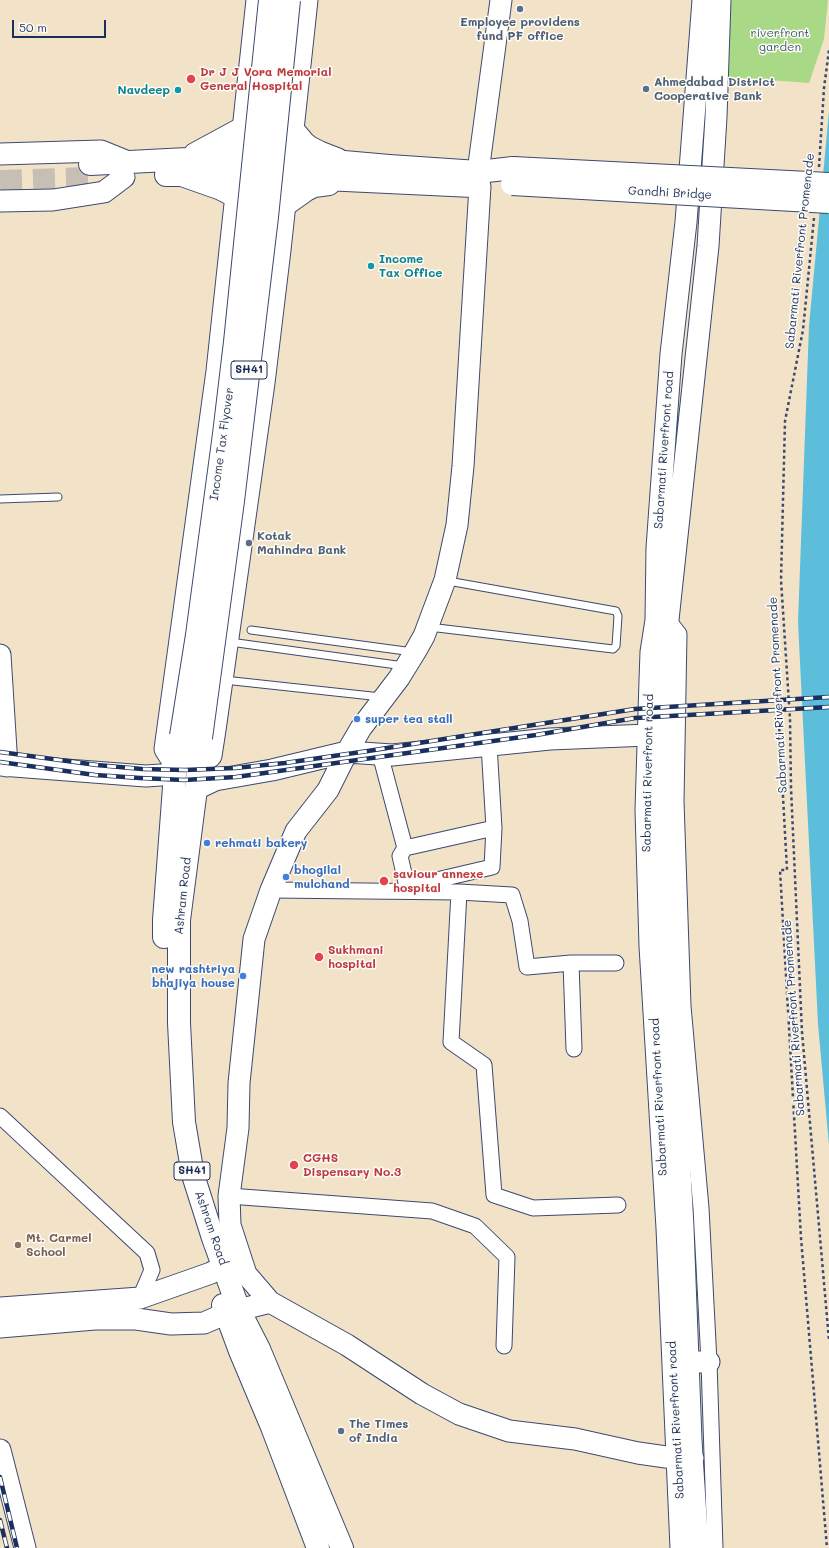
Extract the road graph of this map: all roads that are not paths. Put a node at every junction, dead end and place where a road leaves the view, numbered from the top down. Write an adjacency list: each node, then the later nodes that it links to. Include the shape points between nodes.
1 (257, 0): 8 (main road)
2 (270, 0): 36 (main road, Income Tax Flyover, bridge, via 235,342 197,635)
3 (290, 0): 36 (main road, Income Tax Flyover / SH41, bridge, via 266,232 233,501)
4 (307, 0): 9 (main road)
5 (501, 0): 19 (main road)
6 (703, 0): 35 (main road, Sabarmati Riverfront road, via 686,222 671,354 657,548 656,620 651,652)
7 (720, 0): 27 (main road, Sabarmati Riverfront road, via 708,246)
8 (243, 128): 11 (main road); 13 (main road)
9 (293, 129): 12 (main road); 16 (main road, via 304,142)
10 (0, 154): 14 (main road, via 101,151)
11 (240, 165): 12 (main road); 13 (main road); 20 (main road)
12 (278, 166): 16 (main road); 22 (main road)
13 (181, 167): 14 (main road); 20 (main road)
14 (126, 170): 15 (main road); 21 (main road, via 104,192 53,200)
15 (90, 171)
16 (347, 171): 19 (main road); 22 (main road, via 306,190)
17 (512, 176): 18 (main road, Gandhi Bridge, bridge); 19 (main road); 23 (main road, Gandhi Bridge, bridge)
18 (824, 176)
19 (479, 179): 26 (main road, via 463,466 457,525)
20 (236, 197): 41 (main road, via 217,371 165,749)
21 (0, 201)
22 (285, 205): 30 (main road, via 264,383)
23 (822, 208)
24 (58, 497): 25 (lane)
25 (0, 499)
26 (445, 580): 28 (main road); 28 (lane, via 616,611 616,646 613,649)
27 (668, 620): 60 (main road, Sabarmati Riverfront road, via 663,797); 61 (street, via 679,634 676,801 683,1006 701,1208)
28 (428, 627): 32 (main road)
29 (251, 630): 32 (lane)
30 (228, 642): 32 (lane); 33 (main road)
31 (0, 655): 40 (main road)
32 (411, 659): 34 (main road)
33 (222, 680): 34 (lane); 41 (main road, via 211,756)
34 (384, 697): 38 (main road)
35 (648, 735): 37 (main road, via 550,739); 63 (main road, Sabarmati Riverfront road, via 646,810 650,932 666,1213)
36 (191, 737): 41 (main road, Income Tax Flyover / SH41)
37 (489, 745): 39 (main road); 43 (street)
38 (347, 752): 39 (main road); 42 (main road, via 272,770 214,780); 45 (main road, via 328,790 296,830)
39 (380, 754): 44 (street)
40 (3, 766): 41 (main road, via 146,776)
41 (183, 769): 42 (main road, Ashram Road / SH41); 53 (main road, Ashram Road, via 164,920 164,1024 169,1124 179,1178)
42 (196, 789): 53 (main road, Ashram Road / SH41, via 179,920 179,1023 184,1122 193,1175)
43 (494, 828): 44 (street); 44 (street, via 492,867 406,887 400,856)
44 (405, 848)
45 (271, 890): 46 (street); 51 (main road, via 254,939 238,1128)
46 (458, 892): 48 (street, via 512,895 520,921 527,966); 52 (street, via 451,1042 484,1065 494,1195 533,1208)
47 (616, 962): 48 (street)
48 (571, 963): 49 (street)
49 (574, 1049)
50 (0, 1116): 54 (street, via 147,1253 152,1270)
51 (229, 1196): 53 (main road, via 230,1225); 59 (street, via 432,1211 475,1226 507,1257)
52 (618, 1205)
53 (225, 1266): 54 (main road); 55 (main road, via 246,1274); 57 (main road, Ashram Road)
54 (140, 1298): 56 (main road)
55 (270, 1302): 57 (main road); 63 (main road, via 347,1345 422,1394 458,1414 509,1431 575,1440 638,1453)
56 (0, 1308)
57 (233, 1312): 58 (main road, via 204,1323 171,1324 136,1318); 66 (main road, Ashram Road, via 240,1351); 67 (main road, Ashram Road, via 259,1350)
58 (0, 1327)
59 (504, 1346)
60 (689, 1362): 61 (main road); 63 (main road, Sabarmati Riverfront road)
61 (709, 1362): 64 (street)
62 (0, 1450): 65 (main road)
63 (685, 1458): 64 (main road, Sabarmati Riverfront road)
64 (702, 1547)
65 (25, 1548)
66 (318, 1548)
67 (342, 1548)

